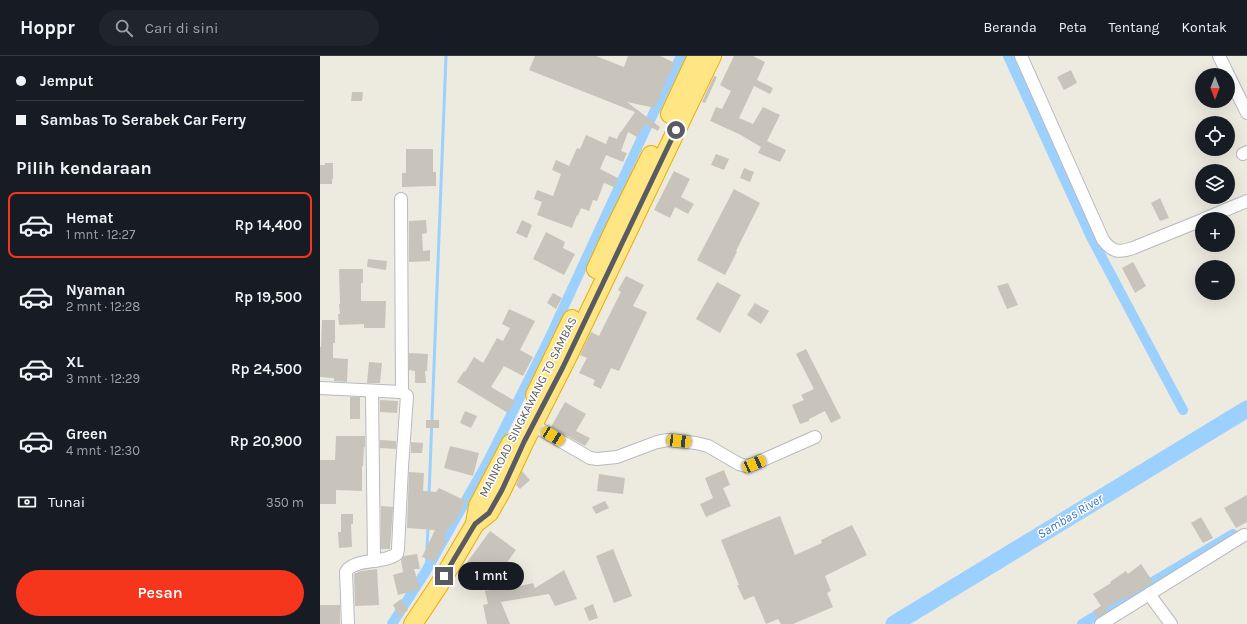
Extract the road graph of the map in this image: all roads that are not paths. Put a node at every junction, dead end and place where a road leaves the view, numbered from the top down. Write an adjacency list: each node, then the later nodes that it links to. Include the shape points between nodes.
1 (697, 56): 10 (highway, MAINROAD SINGKAWANG TO SAMBAS)
2 (712, 56): 10 (highway, MAINROAD SINGKAWANG TO SAMBAS)
3 (1021, 56): 9 (street, via 1103,240 1109,248 1117,251 1129,250)
4 (1219, 56): 5 (street)
5 (1247, 113)
6 (401, 199): 13 (street)
7 (1247, 201): 8 (street)
8 (1222, 212)
9 (1195, 223)
10 (620, 231): 14 (highway, MAINROAD SINGKAWANG TO SAMBAS, via 555,383); 16 (highway, MAINROAD SINGKAWANG TO SAMBAS, via 591,280 478,506)
11 (320, 388): 12 (street)
12 (372, 391): 13 (street); 18 (street)
13 (402, 392): 18 (street, via 407,396 407,400 398,549 397,554 391,558)
14 (533, 425): 15 (street, via 590,458 617,457 668,440 708,446 746,466); 16 (highway, MAINROAD SINGKAWANG TO SAMBAS, via 495,504 489,513)
15 (815, 437)
16 (475, 524): 21 (highway)
17 (1244, 535): 19 (street)
18 (374, 561): 20 (street, via 350,566 347,570)
19 (1148, 594): 22 (street); 23 (street)
20 (348, 624)
21 (413, 624)
22 (1101, 624)
23 (1171, 624)

